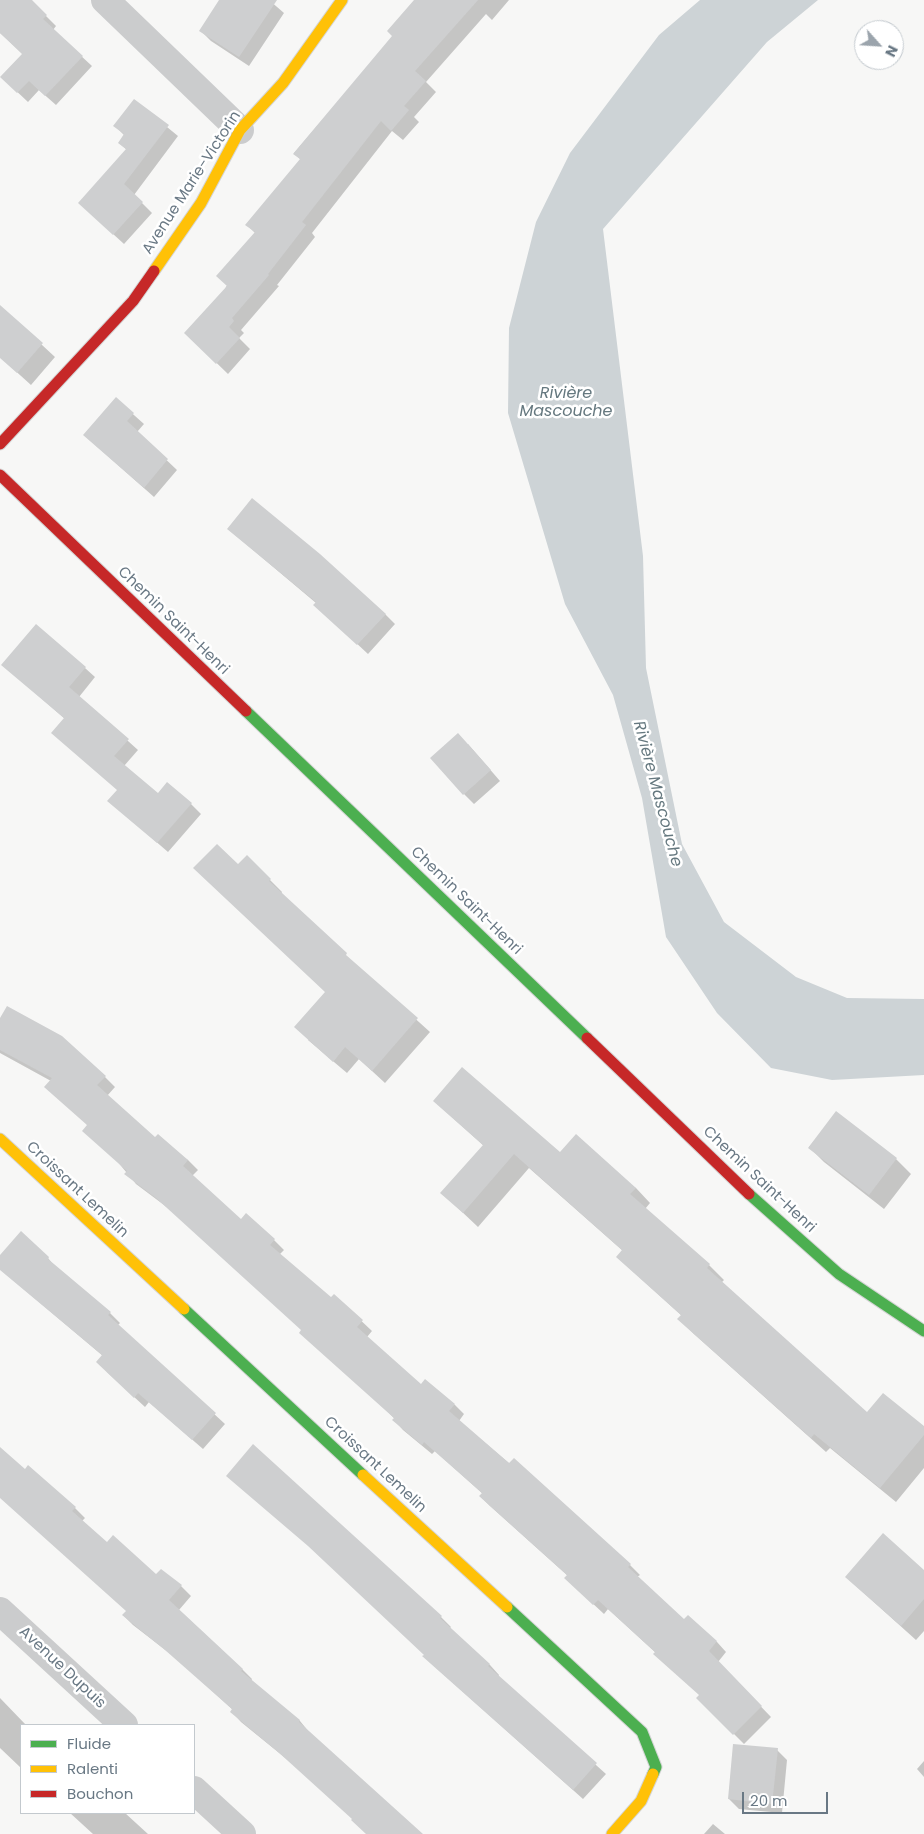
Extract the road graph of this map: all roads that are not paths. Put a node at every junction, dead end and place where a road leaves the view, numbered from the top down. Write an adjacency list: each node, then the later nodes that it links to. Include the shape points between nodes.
1 (105, 0): 3 (street)
2 (342, 0): 3 (street, Avenue Marie-Victorin, via 283,83)
3 (240, 130): 4 (street, Avenue Marie-Victorin, via 201,203 134,300)
4 (0, 444)
5 (0, 475): 7 (street, Chemin Saint-Henri, via 766,1210 839,1274)
6 (0, 1139): 12 (street, Croissant Lemelin, via 642,1732 656,1767 641,1801)
7 (924, 1332)
8 (0, 1611): 9 (street, Avenue Dupuis)
9 (123, 1724)
10 (195, 1791): 11 (street)
11 (242, 1834)
12 (612, 1834)

